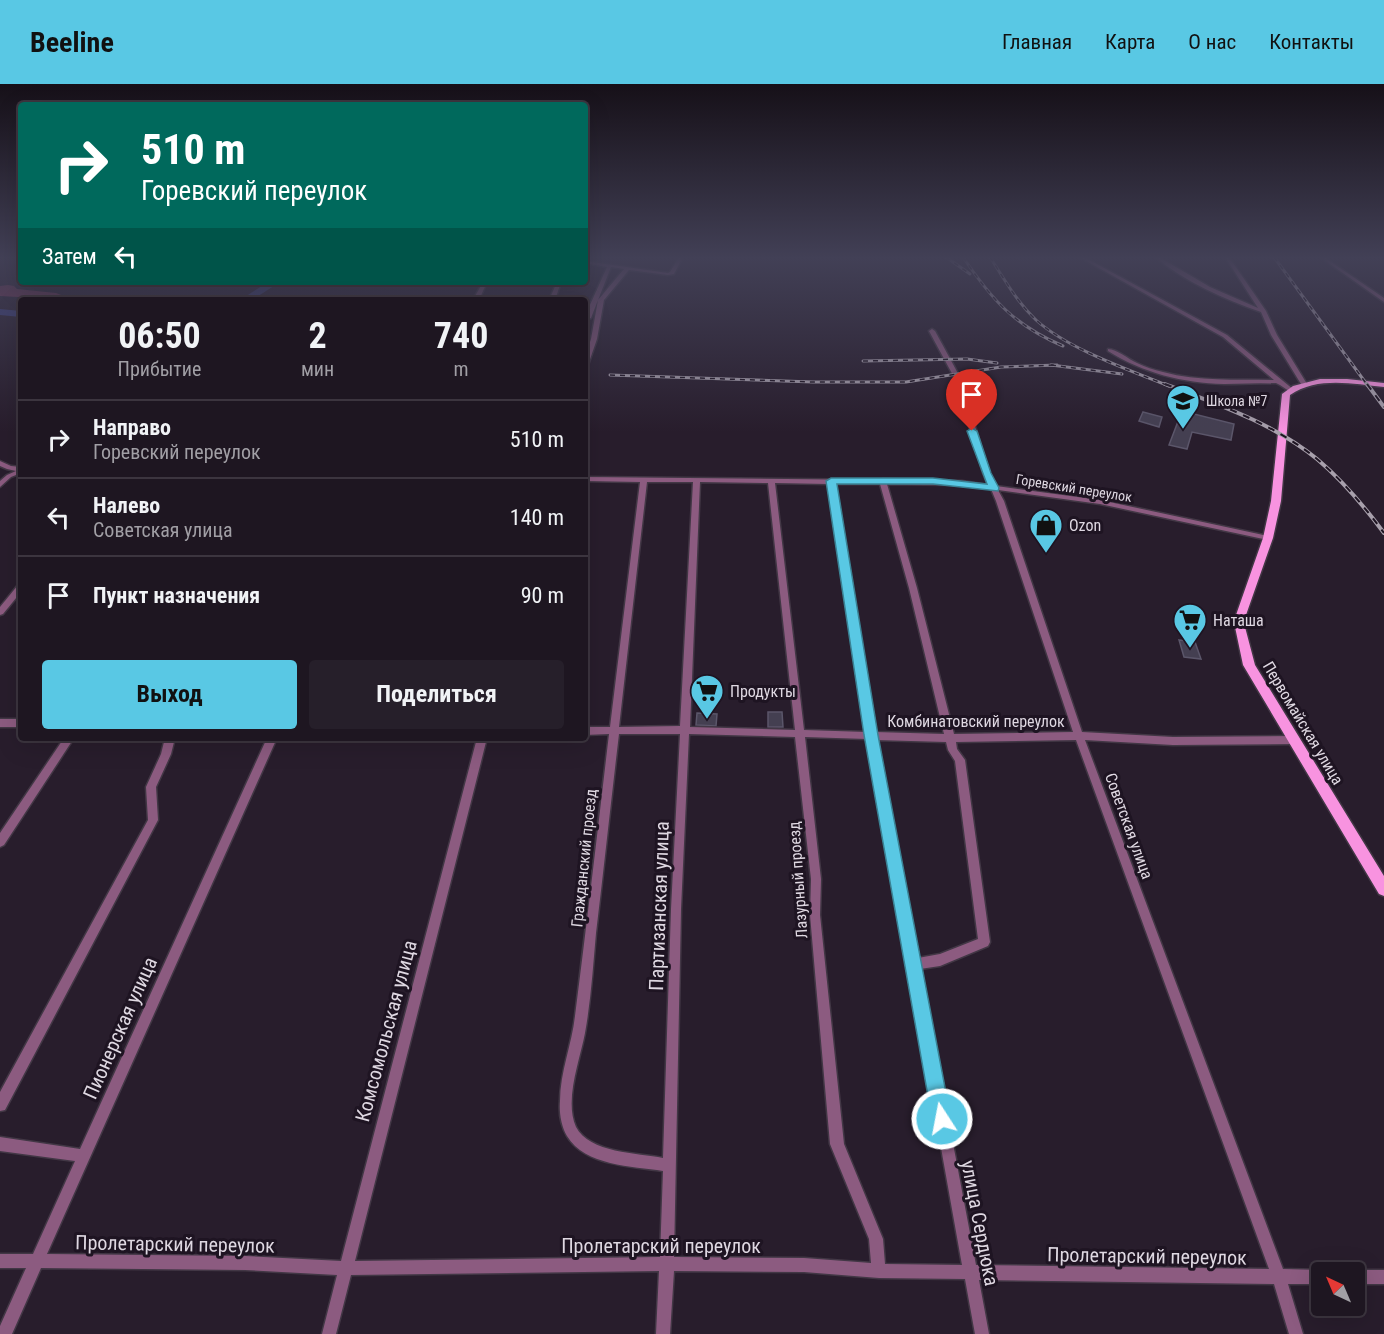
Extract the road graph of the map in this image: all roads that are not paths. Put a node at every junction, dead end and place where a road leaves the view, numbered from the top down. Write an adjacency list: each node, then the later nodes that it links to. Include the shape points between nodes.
1 (598, 315): 5 (street)
2 (1188, 315): 9 (street, via 1225,336)
3 (1265, 315): 10 (street)
4 (588, 326): 5 (street)
5 (596, 329): 8 (street)
6 (932, 331): 23 (street, Советская улица, via 958,379)
7 (1110, 350): 9 (street, via 1135,364 1176,378 1245,384)
8 (588, 355)
9 (1279, 381): 12 (street)
10 (1304, 384): 11 (main road, via 1335,381); 12 (main road)
11 (1384, 385)
12 (1291, 390): 24 (main road, Первомайская улица, via 1284,400 1276,501)
13 (0, 463): 14 (street)
14 (18, 469)
15 (18, 472): 22 (street)
16 (588, 478): 17 (street, Горевский переулок)
17 (644, 479): 18 (street, Горевский переулок); 31 (street, Гражданский проезд)
18 (697, 480): 19 (street, Горевский переулок); 29 (street, Партизанская улица)
19 (771, 480): 20 (street, Горевский переулок); 32 (street, Лазурный проезд)
20 (831, 481): 21 (street, Горевский переулок); 33 (street, улица Сердюка)
21 (883, 481): 23 (street, Горевский переулок); 35 (street)
22 (1, 484)
23 (994, 488): 24 (street, Горевский переулок, via 1100,502); 34 (street, Советская улица)
24 (1268, 538): 36 (main road, Первомайская улица, via 1240,627 1249,665)
25 (18, 591): 26 (street)
26 (0, 612)
27 (0, 723): 28 (street)
28 (18, 723)
29 (684, 730): 31 (street, Комбинатовский переулок); 32 (street, Комбинатовский переулок); 47 (street, Партизанская улица)
30 (588, 731): 31 (street, Комбинатовский переулок)
31 (613, 731): 47 (street, Гражданский проезд, via 579,1033 566,1098 567,1126 577,1139 596,1152)
32 (799, 733): 33 (street, Комбинатовский переулок); 52 (street, Лазурный проезд, via 816,879 815,915 837,1143 876,1239)
33 (871, 735): 35 (street, Комбинатовский переулок); 43 (street, улица Сердюка)
34 (1079, 736): 35 (street, Комбинатовский переулок); 36 (street, Комбинатовский переулок, via 1173,741); 55 (street, Советская улица)
35 (949, 738): 43 (street, via 960,760 984,942 940,960)
36 (1294, 740): 42 (main road, Первомайская улица)
37 (67, 741): 41 (street)
38 (169, 741): 44 (street, via 151,787 153,820)
39 (271, 741): 46 (street, Пионерская улица)
40 (481, 741): 51 (street, Комсомольская улица)
41 (0, 842)
42 (1384, 889)
43 (912, 965): 53 (street, улица Сердюка)
44 (0, 1105)
45 (0, 1144): 46 (street)
46 (83, 1156): 48 (street, Пионерская улица)
47 (670, 1166): 50 (street, Партизанская улица)
48 (37, 1260): 49 (street, Пролетарский переулок); 51 (street, Пролетарский переулок, via 246,1263); 58 (street, Пионерская улица)
49 (0, 1261)
50 (667, 1264): 51 (street, Пролетарский переулок); 52 (street, Пролетарский переулок, via 804,1265); 60 (street, Партизанская улица)
51 (345, 1269): 59 (street, Комсомольская улица)
52 (879, 1271): 53 (street, Пролетарский переулок)
53 (971, 1272): 55 (street, Пролетарский переулок); 61 (street, улица Сердюка)
54 (1384, 1276): 57 (street)
55 (1279, 1277): 56 (street, Пролетарский переулок); 62 (street, Советская улица)
56 (1311, 1277)
57 (1365, 1277)
58 (4, 1334)
59 (329, 1334)
60 (663, 1334)
61 (982, 1334)
62 (1296, 1334)

